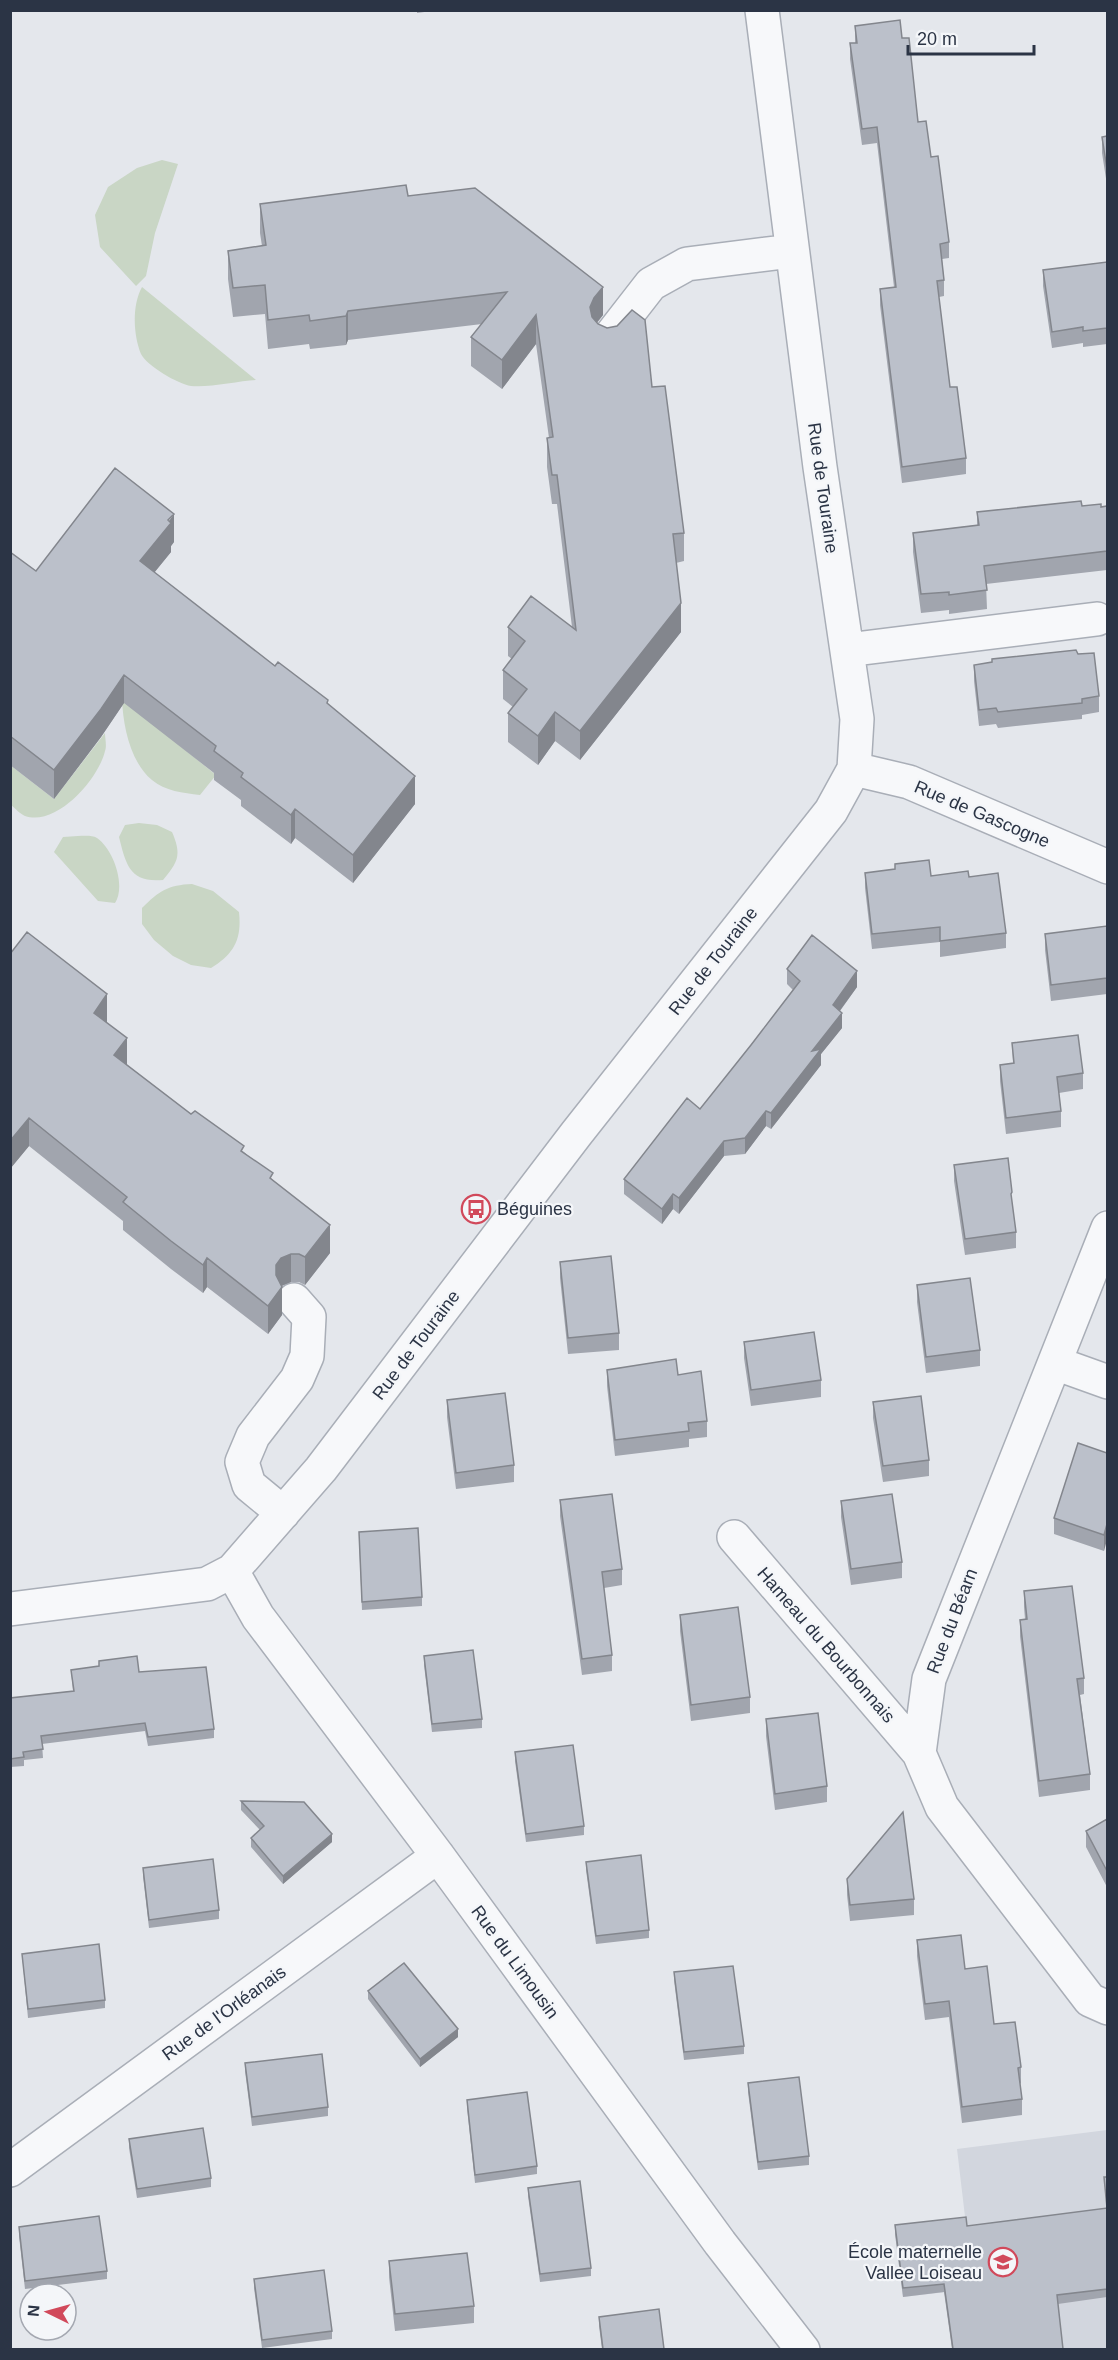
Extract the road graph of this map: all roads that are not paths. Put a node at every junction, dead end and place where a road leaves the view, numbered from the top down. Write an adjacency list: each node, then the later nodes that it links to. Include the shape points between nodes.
1 (762, 10): 2 (street, Rue de Touraine)
2 (792, 251): 3 (street, via 687,264 651,284); 5 (street, Rue de Touraine)
3 (609, 338)
4 (1097, 619): 5 (street)
5 (847, 650): 6 (street, Rue de Touraine, via 857,719)
6 (854, 769): 7 (street, Rue de Gascogne, via 909,782); 12 (street, Rue de Touraine, via 824,819)
7 (1107, 867)
8 (1107, 1228): 10 (street, Rue du Béarn)
9 (294, 1300): 12 (street, via 309,1317 307,1356 297,1379 253,1436 243,1461 249,1485)
10 (1055, 1363): 11 (street); 16 (street, Rue du Béarn, via 929,1679)
11 (1107, 1382)
12 (283, 1514): 14 (street, Rue de Touraine)
13 (734, 1537): 16 (street, Hameau du Bourbonnais)
14 (232, 1571): 15 (street, Rue de Touraine, via 207,1584); 17 (street, Rue du Limousin, via 258,1617)
15 (10, 1609)
16 (919, 1753): 18 (street, via 942,1807 1090,2000)
17 (438, 1856): 19 (street, Rue de l'Orléanais); 20 (street, Rue du Limousin, via 720,2244)
18 (1107, 2008)
19 (10, 2170)
20 (803, 2349)

